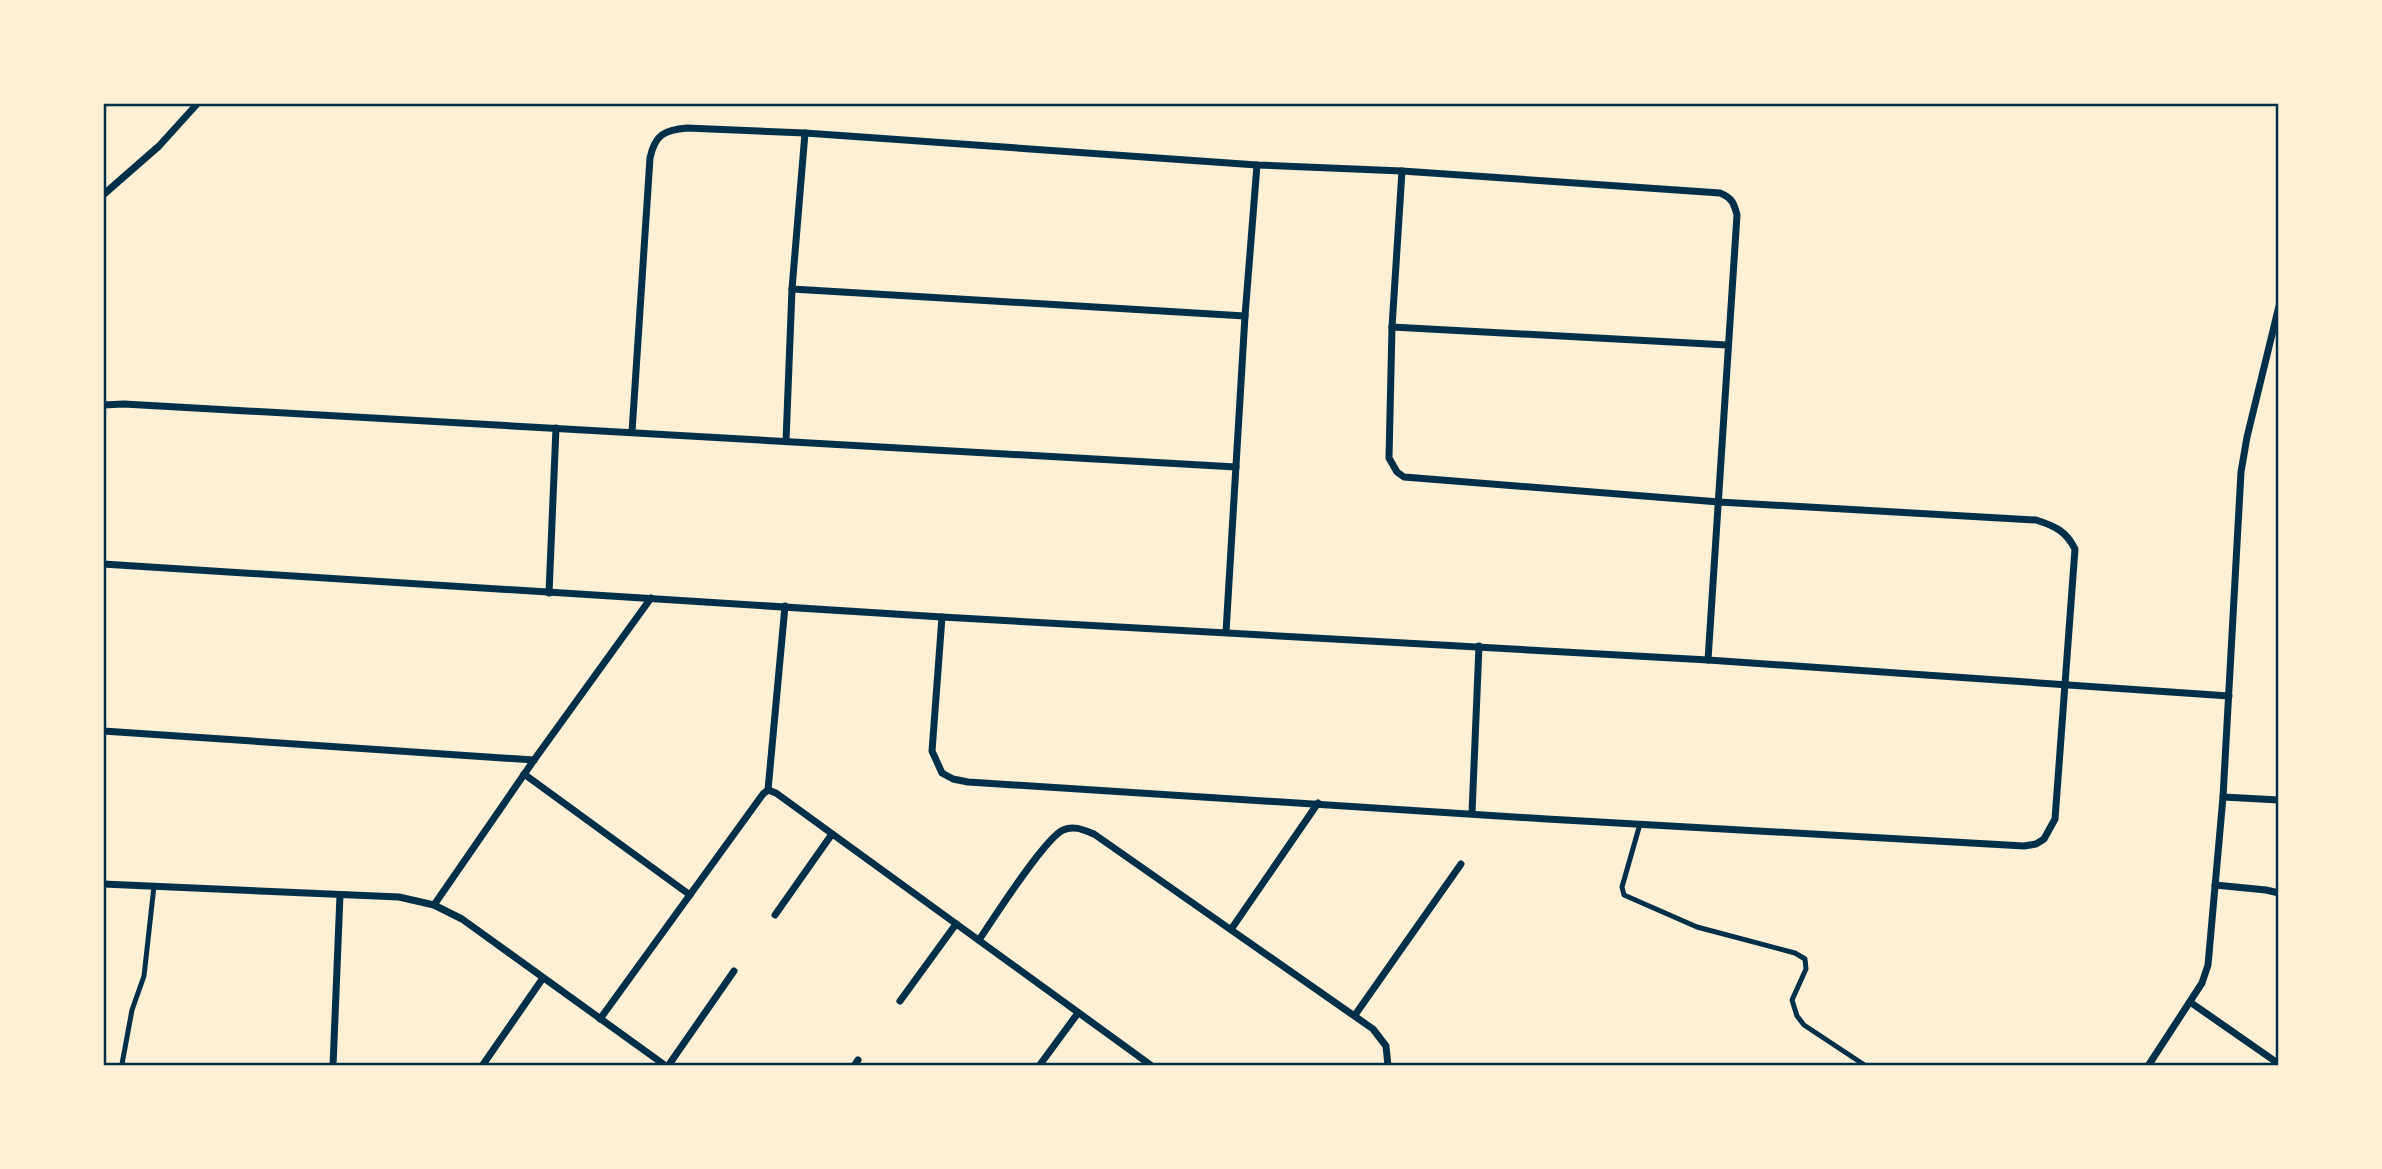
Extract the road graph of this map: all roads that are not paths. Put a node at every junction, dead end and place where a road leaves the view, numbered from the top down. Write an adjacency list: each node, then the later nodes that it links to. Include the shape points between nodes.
1 (198, 103): 5 (street, via 159,146)
2 (805, 133): 3 (street); 6 (street); 13 (street, via 687,128 662,134 652,148)
3 (1257, 165): 4 (street); 8 (street)
4 (1402, 172): 9 (street); 10 (street, via 1709,191 1730,197 1737,215)
5 (103, 195)
6 (792, 289): 8 (street); 14 (street)
7 (2279, 306): 26 (street, via 2241,472)
8 (1245, 316): 15 (street)
9 (1392, 327): 10 (street); 16 (street, via 1389,458 1404,477)
10 (1727, 345): 16 (street)
11 (103, 405): 12 (street)
12 (556, 428): 13 (street); 18 (street)
13 (632, 432): 14 (street)
14 (786, 441): 15 (street)
15 (1236, 467): 22 (street)
16 (1718, 502): 24 (street); 25 (street, via 2036,520 2054,525 2068,534 2075,549)
17 (103, 564): 18 (street)
18 (549, 593): 19 (street)
19 (651, 598): 20 (street); 28 (street)
20 (785, 606): 21 (street); 30 (street)
21 (942, 617): 22 (street); 33 (street, via 932,751 942,773 953,779)
22 (1226, 632): 23 (street)
23 (1479, 646): 24 (street); 34 (street)
24 (1708, 660): 25 (street)
25 (2066, 685): 26 (street); 35 (street, via 2055,820 2036,844)
26 (2229, 696): 31 (street)
27 (103, 731): 28 (street)
28 (534, 760): 29 (street)
29 (524, 775): 43 (street); 44 (street)
30 (768, 790): 36 (street); 43 (street)
31 (2223, 797): 32 (street); 39 (street)
32 (2279, 800)
33 (1318, 803): 34 (street); 47 (street)
34 (1472, 813): 35 (street)
35 (1640, 824): 64 (lane, via 1622,887 1624,895 1698,927 1805,959 1806,969 1792,1000 1797,1016)
36 (832, 834): 45 (street); 46 (street)
37 (1461, 864): 54 (street)
38 (103, 884): 40 (street)
39 (2215, 885): 41 (street); 52 (street, via 2208,965)
40 (154, 886): 42 (street); 56 (lane, via 144,976)
41 (2279, 893)
42 (340, 895): 44 (street, via 399,897); 58 (street)
43 (690, 895): 55 (street)
44 (434, 905): 50 (street, via 462,919)
45 (775, 915)
46 (956, 923): 48 (street); 51 (street)
47 (1232, 928): 48 (street, via 1094,834 1071,828 1052,837); 54 (street)
48 (979, 940): 53 (street)
49 (734, 971): 60 (street)
50 (543, 978): 55 (street); 59 (street)
51 (900, 1000)
52 (2190, 1002): 57 (street); 65 (street)
53 (1078, 1013): 61 (street); 62 (street)
54 (1354, 1016): 63 (street, via 1379,1036 1389,1054)
55 (600, 1019): 60 (street)
56 (122, 1064)
57 (2279, 1064)
58 (332, 1066)
59 (482, 1066)
60 (667, 1066)
61 (1039, 1066)
62 (1152, 1066)
63 (1388, 1066)
64 (1866, 1066)
65 (2148, 1066)

